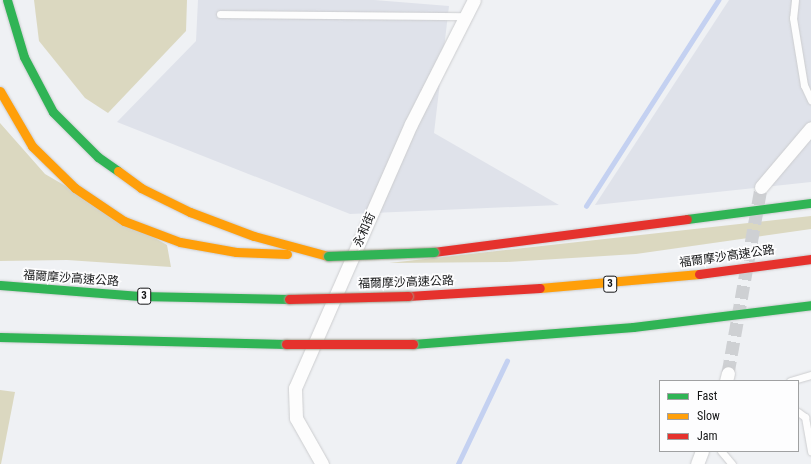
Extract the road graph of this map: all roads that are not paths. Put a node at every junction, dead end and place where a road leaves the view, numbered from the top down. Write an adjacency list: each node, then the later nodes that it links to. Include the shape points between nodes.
1 (7, 0): 11 (highway, via 24,57 53,112 98,157 141,188 190,212 254,236)
2 (474, 0): 5 (street, 永和街)
3 (795, 0): 7 (lane, via 794,18 804,86)
4 (220, 14): 5 (lane)
5 (466, 16): 22 (street, 永和街, via 411,124 295,388 296,418)
6 (0, 91): 11 (highway, via 32,146 75,188 131,224 180,242 236,252)
7 (811, 100)
8 (811, 128): 9 (street)
9 (761, 187)
10 (811, 203): 11 (highway, bridge, via 434,252)
11 (328, 256)
12 (811, 258): 13 (highway, 福爾摩沙高速公路 / 3, bridge, via 627,283 408,296 289,299 140,296)
13 (0, 286)
14 (811, 305): 15 (highway, bridge, via 633,327 413,344 286,344)
15 (0, 337)
16 (811, 375): 17 (lane)
17 (794, 380)
18 (799, 413): 19 (lane, via 805,418)
19 (811, 451)
20 (702, 452): 23 (street)
21 (722, 452): 24 (lane)
22 (322, 464)
23 (697, 464)
24 (732, 464)

